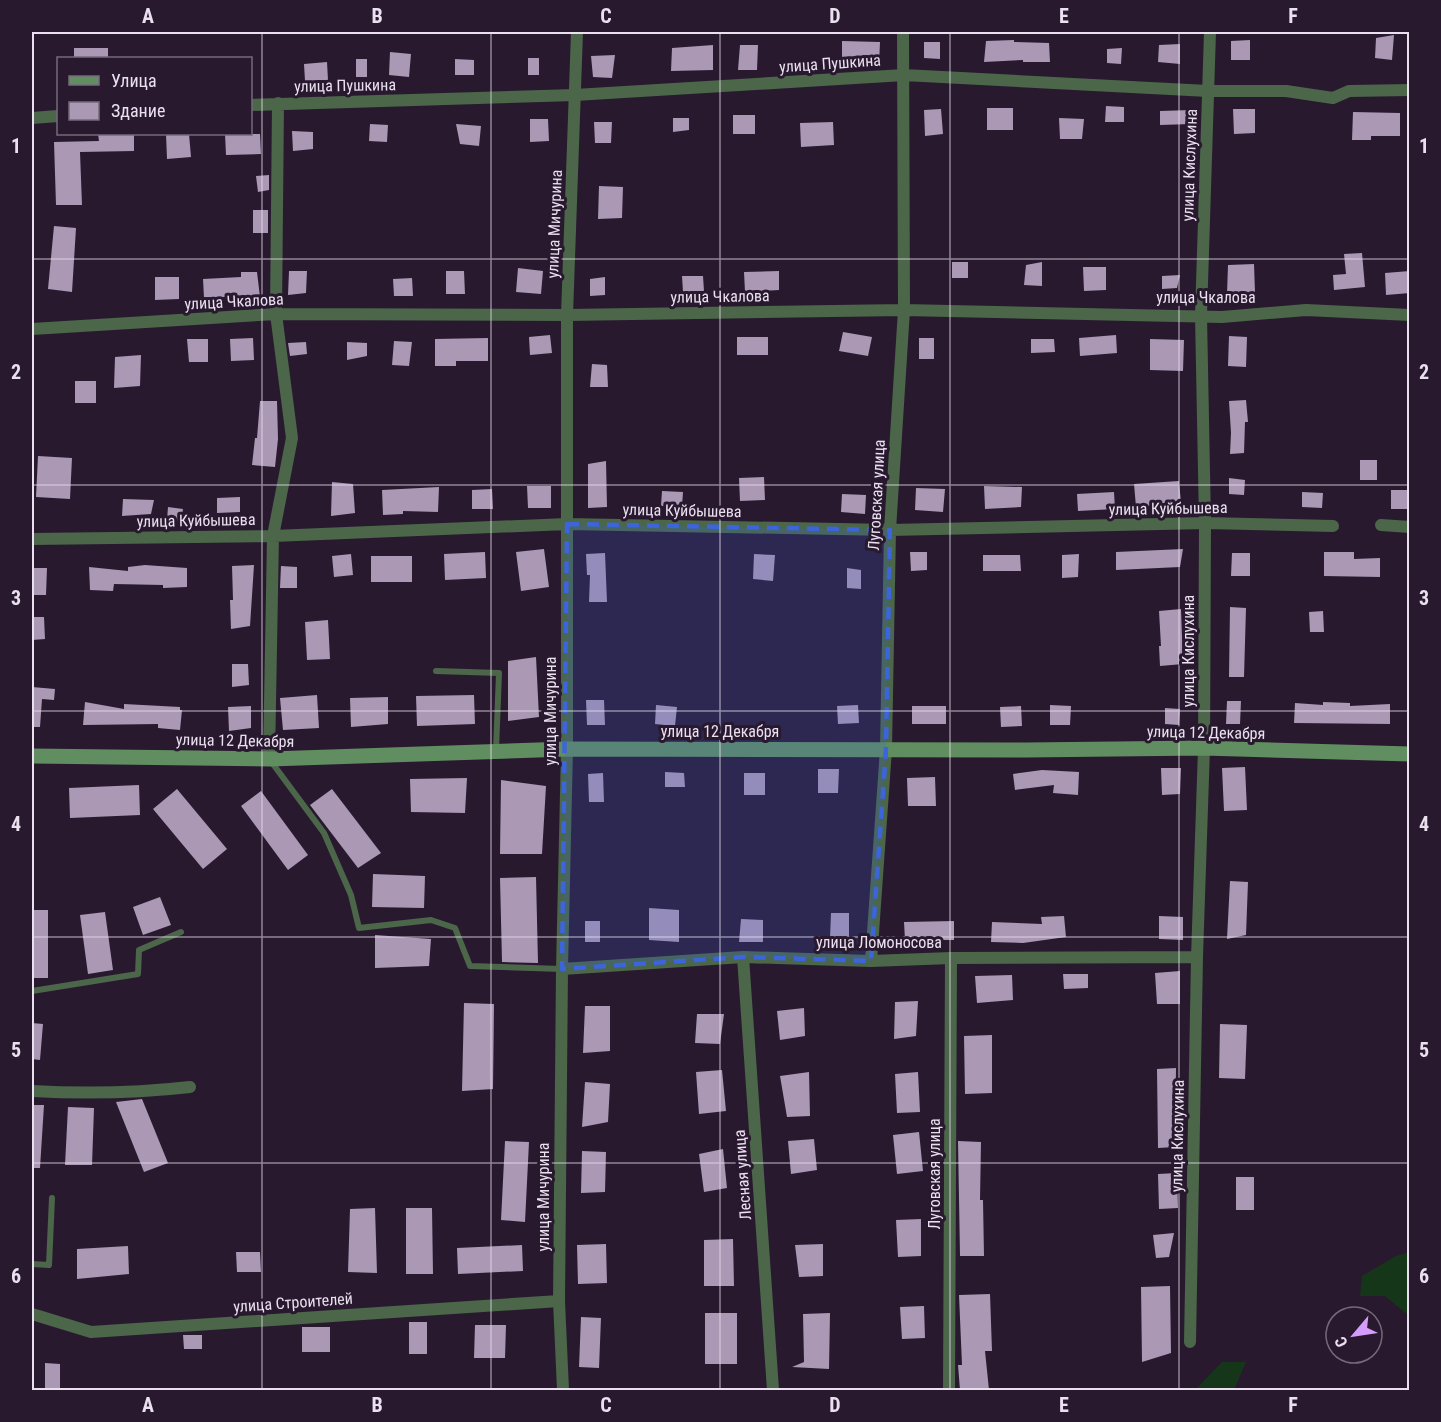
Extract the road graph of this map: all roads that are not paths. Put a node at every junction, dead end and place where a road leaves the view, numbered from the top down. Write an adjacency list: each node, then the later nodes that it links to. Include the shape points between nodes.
1 (577, 32): 7 (street, улица Мичурина)
2 (903, 32): 4 (street, Луговская улица)
3 (1210, 32): 5 (street, улица Кислухина)
4 (904, 75): 5 (street, улица Пушкина); 7 (street, улица Пушкина); 12 (street, Луговская улица)
5 (1208, 90): 6 (street, улица Пушкина, via 1286,91 1333,98 1349,91); 15 (street, улица Кислухина)
6 (1410, 90)
7 (576, 96): 8 (street, улица Пушкина); 14 (street, улица Мичурина)
8 (278, 103): 9 (street, улица Пушкина); 13 (street)
9 (252, 105)
10 (57, 116): 11 (street)
11 (32, 118)
12 (904, 310): 14 (street, улица Чкалова); 15 (street, улица Чкалова); 23 (street, Луговская улица)
13 (276, 314): 14 (street, улица Чкалова); 17 (street, улица Чкалова); 24 (street, via 292,438)
14 (567, 315): 19 (street, улица Мичурина)
15 (1201, 315): 16 (street, улица Чкалова, via 1306,310); 18 (street, улица Кислухина)
16 (1410, 315)
17 (32, 329)
18 (1205, 523): 21 (street, улица Куйбышева); 23 (street, улица Куйбышева); 27 (street, улица Кислухина)
19 (567, 524): 23 (street, улица Куйбышева); 24 (street, улица Куйбышева); 28 (street, улица Мичурина)
20 (1381, 525): 22 (street)
21 (1333, 526)
22 (1410, 527)
23 (890, 530): 29 (street, Луговская улица)
24 (273, 536): 25 (street, улица Куйбышева); 33 (street)
25 (32, 539)
26 (436, 671): 30 (lane, via 499,673)
27 (1204, 748): 29 (street, улица 12 Декабря); 31 (street, улица 12 Декабря); 36 (street, улица Кислухина)
28 (567, 749): 29 (street, улица 12 Декабря); 30 (street, улица 12 Декабря); 39 (street, улица Мичурина)
29 (886, 749): 38 (street, Луговская улица)
30 (496, 751): 33 (street, улица 12 Декабря)
31 (1410, 754)
32 (32, 756): 33 (street, улица 12 Декабря)
33 (270, 759): 39 (lane, via 324,833 351,895 358,928 431,920 455,928 470,966)
34 (181, 932): 40 (lane, via 139,950 138,974)
35 (743, 957): 38 (street, улица Ломоносова); 39 (street, улица Ломоносова); 49 (street, Лесная улица)
36 (1197, 957): 37 (street, улица Ломоносова); 47 (street, улица Кислухина)
37 (951, 958): 38 (street, улица Ломоносова); 50 (street, Луговская улица)
38 (871, 961)
39 (562, 969): 45 (street, улица Мичурина)
40 (32, 991)
41 (190, 1087): 42 (street, via 140,1093)
42 (32, 1091)
43 (52, 1198): 44 (lane, via 49,1265)
44 (32, 1264)
45 (559, 1301): 46 (street, улица Строителей, via 91,1332); 48 (street, улица Мичурина)
46 (32, 1314)
47 (1190, 1342)
48 (563, 1390)
49 (773, 1390)
50 (949, 1390)

